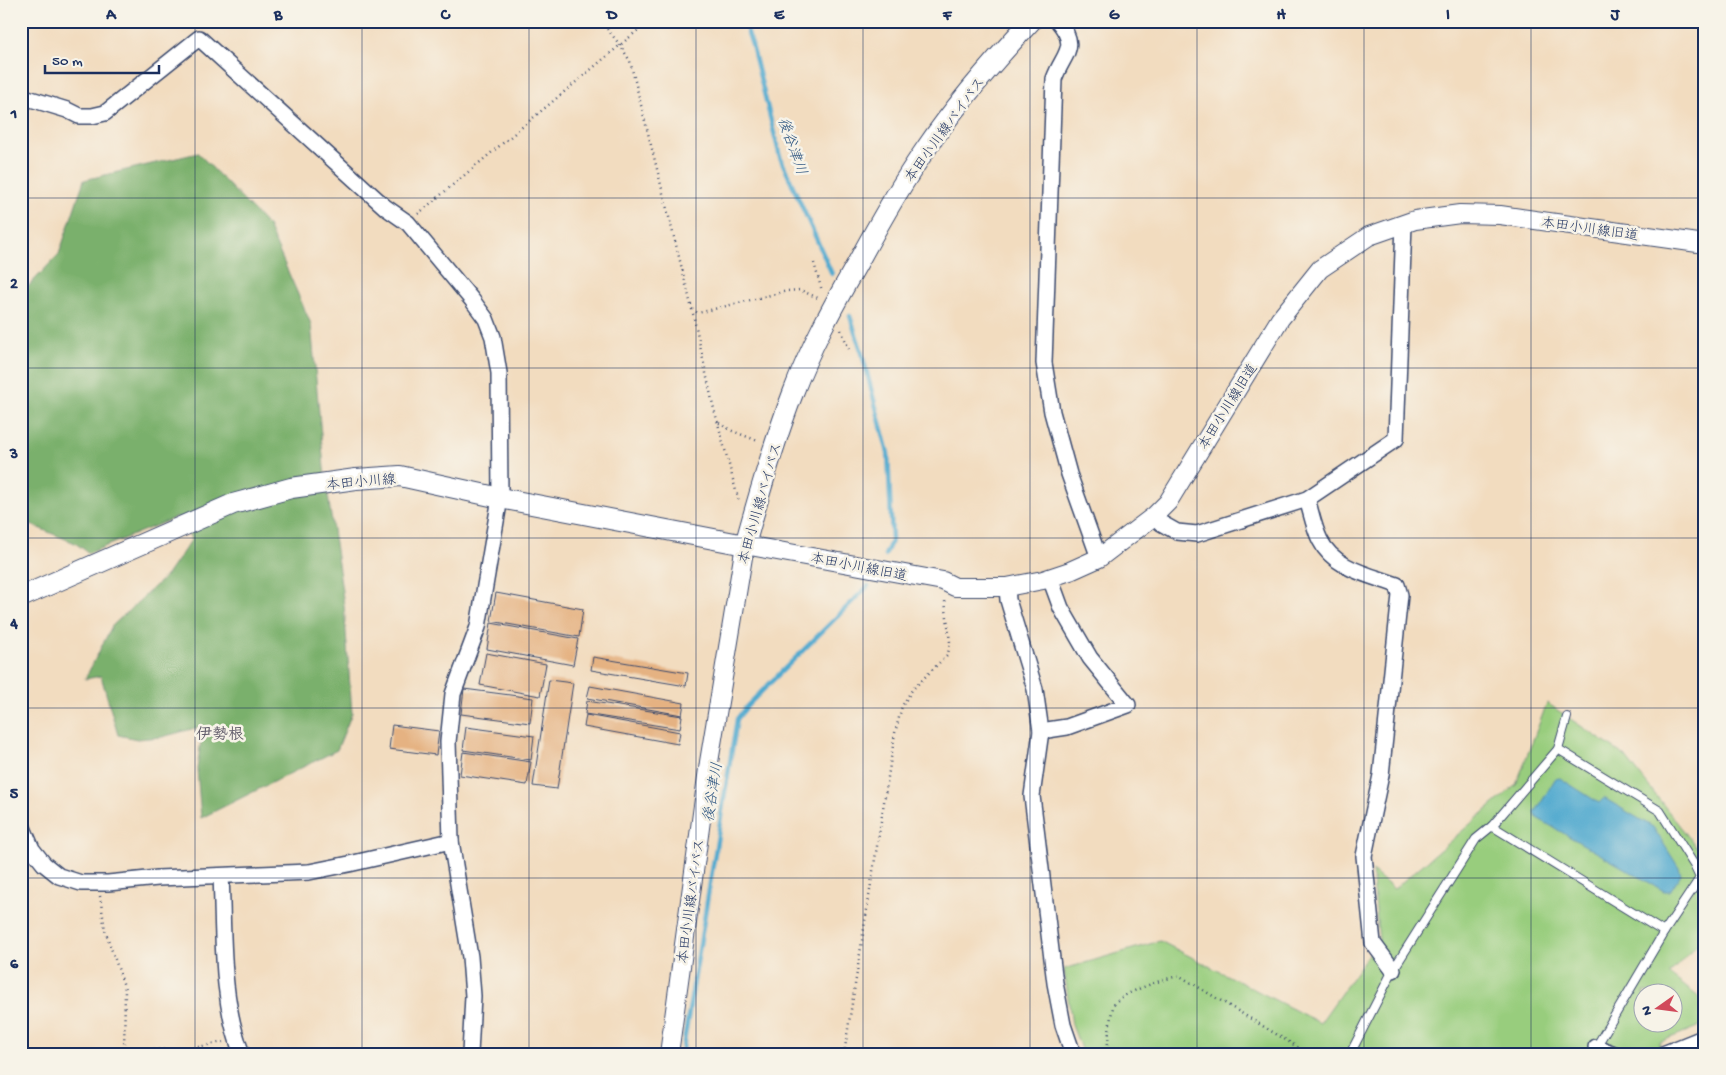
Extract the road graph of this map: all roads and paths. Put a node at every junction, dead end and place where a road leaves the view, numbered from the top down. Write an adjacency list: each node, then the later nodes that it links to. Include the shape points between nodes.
1 (601, 21): 5 (path)
2 (649, 21): 5 (path)
3 (1031, 21): 18 (main road, 本田小川線バイパス, via 954,109 924,150 886,210 833,307 793,393)
4 (1058, 21): 19 (street, via 1069,37 1069,45 1054,80 1044,362 1052,412 1069,474)
5 (620, 45): 7 (path); 11 (path, via 630,61)
6 (21, 96): 7 (street, via 79,116 105,114 199,38 385,207)
7 (408, 223): 14 (street, via 472,300 486,319 493,337 499,373)
8 (1404, 224): 9 (street, 本田小川線旧道, via 1460,214 1500,215); 15 (street, via 1396,439); 17 (street, 本田小川線旧道, via 1369,236 1320,269 1280,319 1168,502)
9 (1705, 244)
10 (814, 264): 11 (path, via 822,287 822,300 800,290 698,312)
11 (692, 309): 12 (path)
12 (718, 423): 13 (path); 16 (path)
13 (759, 441)
14 (500, 498): 18 (main road, 本田小川線); 23 (main road, 本田小川線, via 400,476 291,488 233,504); 29 (street, via 478,627 453,694 448,765)
15 (1307, 499): 17 (street, via 1197,534 1177,532); 33 (street, via 1320,541 1329,553 1343,565 1397,585 1400,595 1382,775 1364,856 1373,943)
16 (739, 503)
17 (1154, 516): 19 (street, 本田小川線旧道)
18 (745, 545): 21 (street, 本田小川線旧道); 42 (street, 本田小川線バイパス, via 709,762)
19 (1099, 558): 20 (street, 本田小川線旧道)
20 (1050, 578): 22 (street, 本田小川線旧道); 25 (street, via 1061,608 1090,658 1128,706 1067,727)
21 (943, 581): 22 (street, 本田小川線旧道, via 955,587); 43 (path, via 950,642 948,654 912,690 902,706)
22 (1007, 587): 25 (street, via 1035,689)
23 (21, 597)
24 (1567, 717): 26 (lane)
25 (1041, 731): 44 (street, via 1032,796 1056,983 1063,1025)
26 (1558, 749): 28 (lane); 32 (lane, via 1660,812 1694,865 1700,878)
27 (21, 824): 31 (street, via 32,850 59,876 81,883)
28 (1492, 826): 32 (lane); 33 (lane, via 1476,839)
29 (451, 841): 30 (street, via 309,872); 41 (street, via 470,957 473,996)
30 (221, 876): 31 (street); 35 (street, via 228,1004)
31 (98, 883): 38 (path, via 105,930 125,989)
32 (1664, 932): 36 (lane)
33 (1393, 970): 37 (lane)
34 (1705, 1037): 48 (street)
35 (237, 1039): 39 (path, via 188,1049 153,1050); 40 (street)
36 (1594, 1050): 47 (street)
37 (1352, 1053)
38 (124, 1054)
39 (150, 1054)
40 (242, 1054)
41 (470, 1054)
42 (669, 1054)
43 (844, 1054)
44 (1073, 1054)
45 (1107, 1054): 46 (path, via 1115,1003 1161,980 1180,976)
46 (1309, 1054)
47 (1614, 1054)
48 (1663, 1054)

